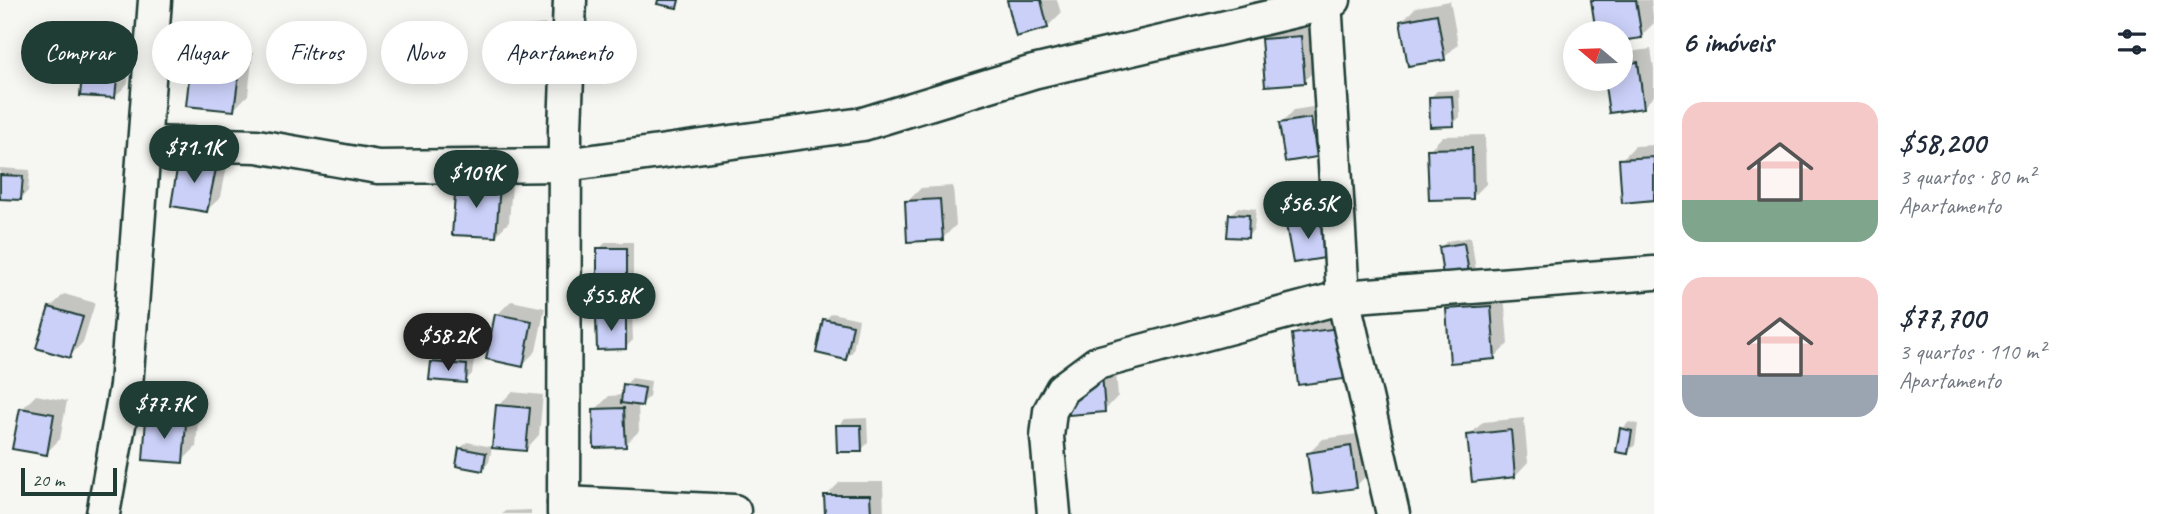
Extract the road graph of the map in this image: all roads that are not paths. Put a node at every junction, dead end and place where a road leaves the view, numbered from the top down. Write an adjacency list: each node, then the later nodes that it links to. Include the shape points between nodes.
1 (155, 0): 4 (street)
2 (570, 0): 5 (street)
3 (1328, 1): 5 (street, via 1033,72 863,124); 7 (street)
4 (145, 143): 5 (street, via 257,146 378,167); 10 (street, via 126,386)
5 (565, 165): 8 (street)
6 (1654, 273): 7 (street)
7 (1343, 297): 11 (street, via 1097,363 1062,389 1050,411 1047,437); 12 (street)
8 (564, 509): 9 (street)
9 (734, 511)
10 (103, 514)
11 (1054, 514)
12 (1393, 514)

